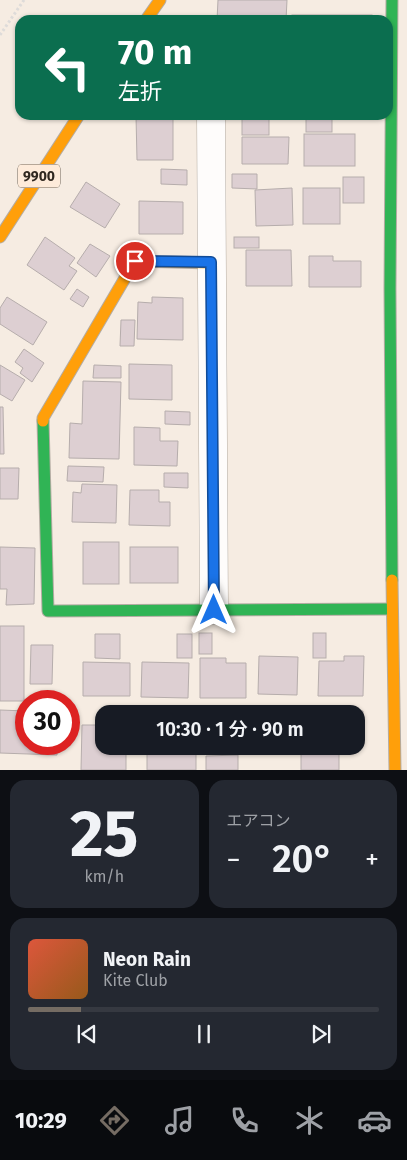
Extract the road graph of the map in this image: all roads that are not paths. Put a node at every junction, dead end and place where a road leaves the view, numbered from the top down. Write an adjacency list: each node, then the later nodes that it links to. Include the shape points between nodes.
1 (160, 0): 3 (street)
2 (392, 0): 4 (street)
3 (150, 15)
4 (392, 15)
5 (393, 31): 6 (street)
6 (395, 92): 11 (street)
7 (76, 120): 9 (street, 9900)
8 (211, 120): 10 (street)
9 (0, 237)
10 (211, 262): 13 (street); 13 (street, via 135,261 43,418 48,611)
11 (399, 389): 12 (street)
12 (391, 609): 13 (street); 14 (street)
13 (214, 610)
14 (395, 770)

